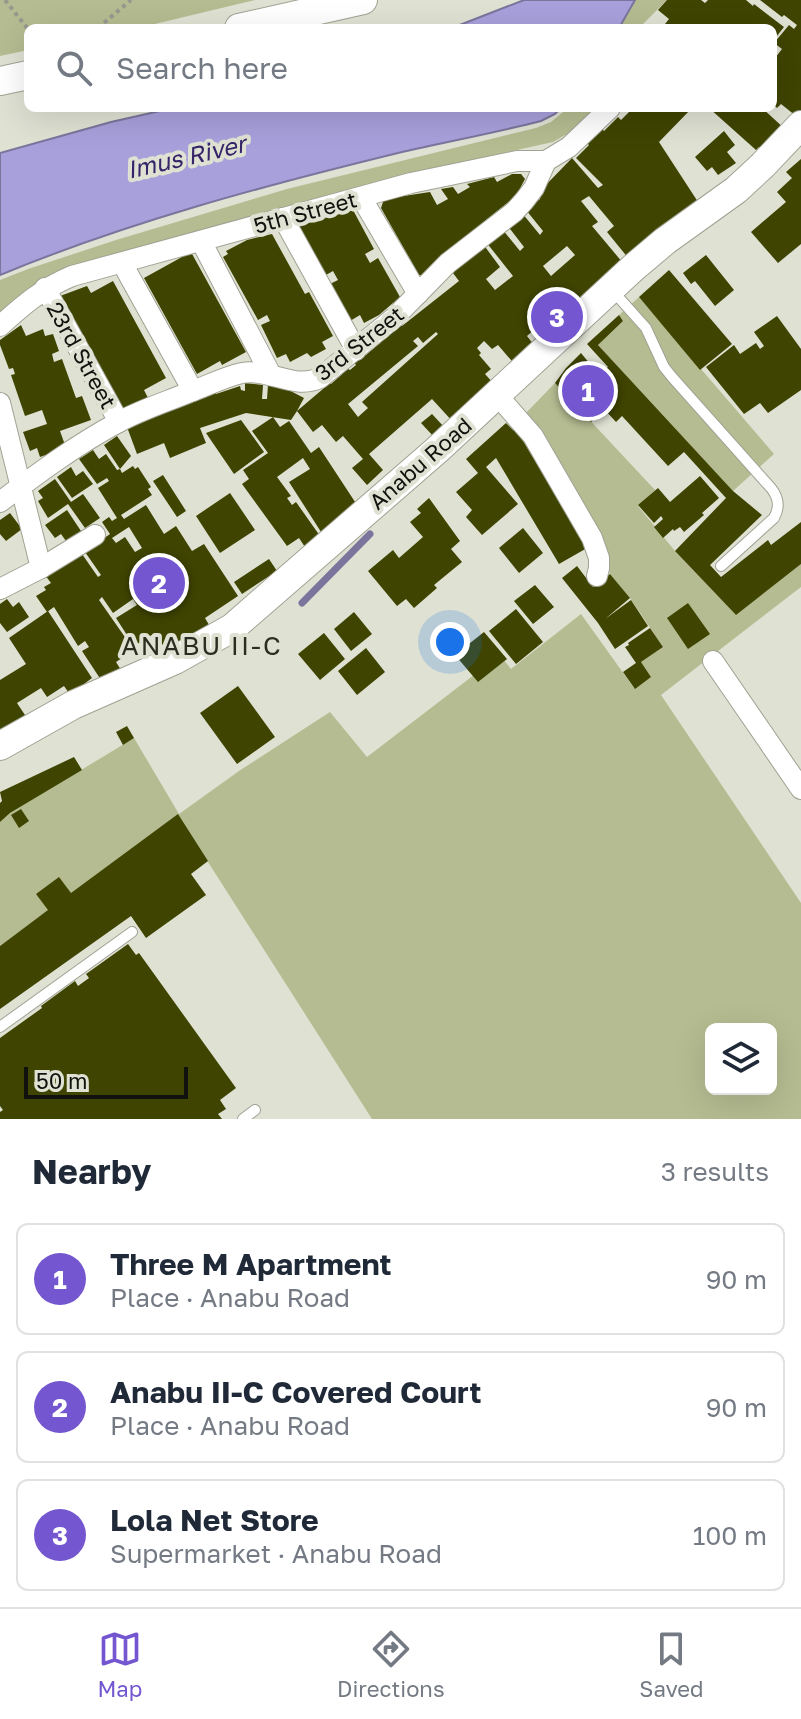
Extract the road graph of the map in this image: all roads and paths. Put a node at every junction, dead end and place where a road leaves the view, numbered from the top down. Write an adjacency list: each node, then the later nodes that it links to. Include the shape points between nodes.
1 (5, 0): 4 (path)
2 (131, 0): 5 (path)
3 (363, 0): 6 (street)
4 (24, 24)
5 (103, 24)
6 (257, 24)
7 (24, 76): 8 (street)
8 (0, 81)
9 (606, 112): 11 (street)
10 (801, 125): 17 (street, Anabu Road, via 742,184)
11 (546, 161): 12 (street, 5th Street, via 517,161); 18 (street, 3rd Street, via 534,188 514,212 448,263)
12 (361, 197): 13 (street, 5th Street); 18 (street)
13 (283, 218): 14 (street, 5th Street); 20 (street)
14 (201, 241): 15 (street, 5th Street); 21 (street)
15 (122, 263): 16 (street, 5th Street); 22 (street)
16 (45, 288): 19 (street, 5th Street); 25 (street, 23rd Street)
17 (610, 288): 23 (street, Anabu Road); 29 (lane, via 646,328 664,367 778,499 774,518)
18 (418, 294): 20 (street, 3rd Street)
19 (0, 326)
20 (356, 350): 21 (street, 3rd Street, via 313,381)
21 (271, 375): 22 (street, 3rd Street, via 242,373)
22 (193, 391): 25 (street, 3rd Street)
23 (497, 395): 31 (street, via 533,436 592,538 599,558); 34 (street, Anabu Road, via 232,628)
24 (0, 403): 26 (street)
25 (119, 422): 26 (street, 3rd Street)
26 (21, 486): 27 (street, 3rd Street); 30 (street)
27 (0, 502)
28 (95, 535): 30 (street)
29 (721, 566)
30 (41, 568): 32 (street)
31 (597, 576)
32 (0, 589)
33 (713, 661): 35 (street)
34 (0, 746)
35 (801, 789)
36 (132, 932): 37 (lane)
37 (0, 1027)
38 (255, 1110): 39 (lane)
39 (243, 1119)

